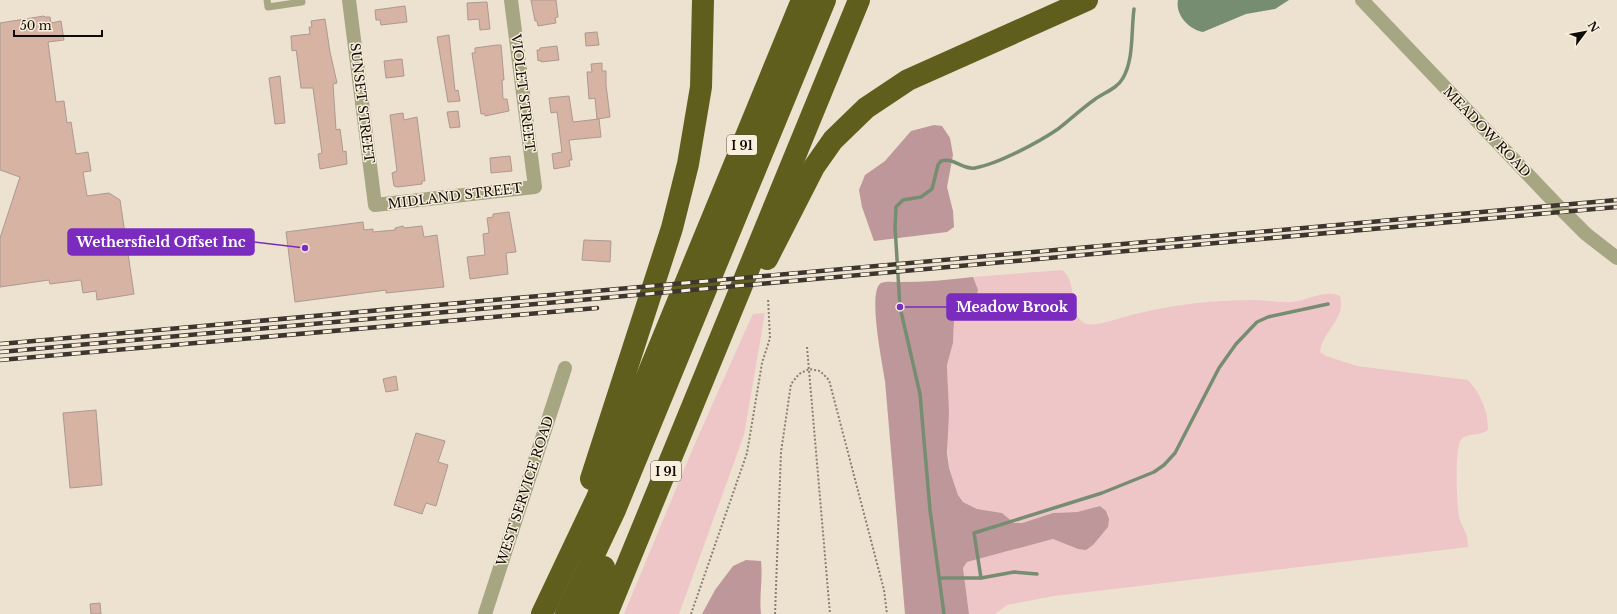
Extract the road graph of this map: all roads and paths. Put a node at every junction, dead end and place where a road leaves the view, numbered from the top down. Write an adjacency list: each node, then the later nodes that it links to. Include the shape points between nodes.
1 (267, 0): 12 (lane, via 268,7)
2 (349, 0): 15 (street, SUNSET STREET)
3 (511, 0): 14 (street, VIOLET STREET)
4 (697, 0): 13 (highway)
5 (702, 0): 13 (highway)
6 (802, 0): 24 (highway, I 91)
7 (824, 0): 17 (highway)
8 (837, 0): 17 (highway)
9 (859, 0): 16 (highway)
10 (1087, 0): 16 (highway, via 926,71 874,101 848,124 823,154)
11 (1362, 0): 18 (street, MEADOW ROAD, via 1564,212 1586,234)
12 (302, 2)
13 (703, 34): 24 (highway, via 701,87 683,186 590,483)
14 (535, 187): 15 (street, MIDLAND STREET)
15 (375, 205)
16 (768, 242): 29 (highway, I 91, via 716,350)
17 (730, 245): 20 (highway)
18 (1617, 258)
19 (768, 298): 30 (path, via 770,338 762,363 747,453)
20 (698, 322): 27 (highway, via 610,522); 28 (highway)
21 (807, 347): 23 (path)
22 (565, 368): 25 (street, WEST SERVICE ROAD)
23 (809, 369): 31 (path, via 799,374 791,384 781,452); 32 (path); 33 (path, via 820,371 829,380 884,590)
24 (578, 541): 26 (highway, I 91)
25 (485, 614)
26 (542, 614)
27 (566, 614)
28 (585, 614)
29 (608, 614)
30 (691, 614)
31 (775, 614)
32 (830, 614)
33 (887, 614)

